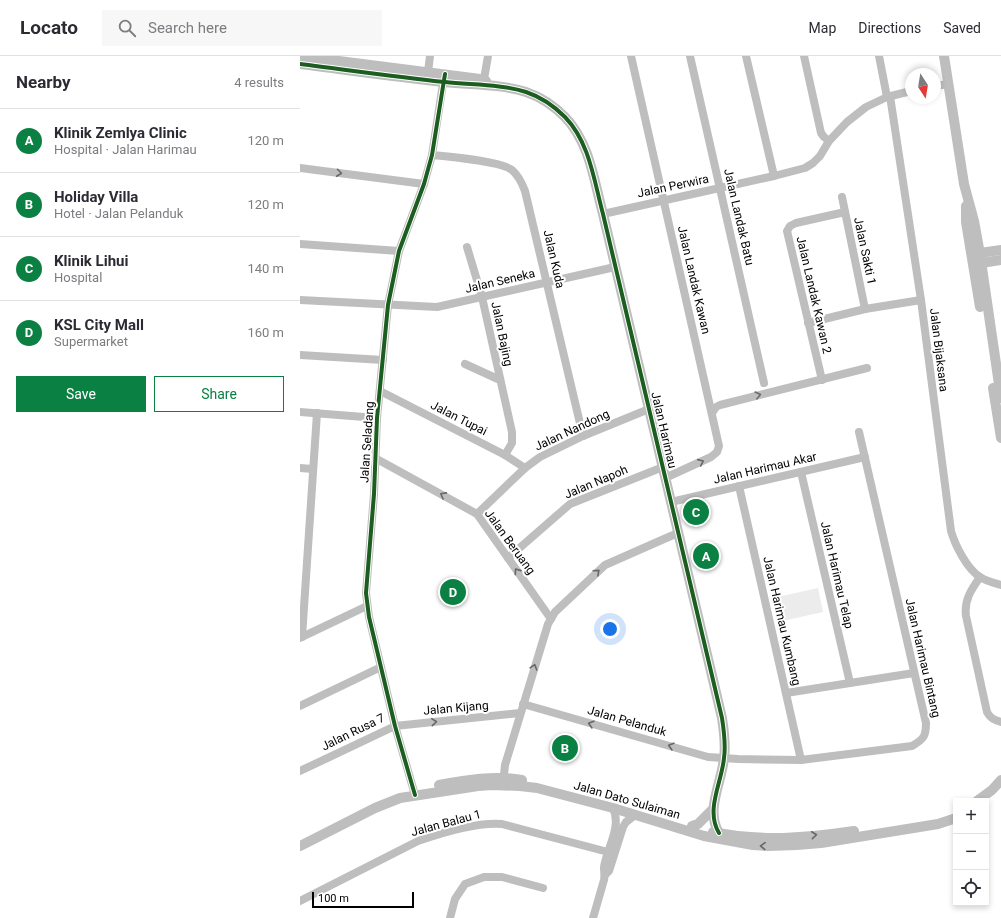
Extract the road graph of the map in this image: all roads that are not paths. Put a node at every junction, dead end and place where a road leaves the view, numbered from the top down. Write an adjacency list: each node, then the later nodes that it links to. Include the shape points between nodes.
1 (300, 56): 11 (street, Jalan Harimau)
2 (430, 56): 11 (street)
3 (488, 56): 13 (street)
4 (631, 56): 25 (street, Jalan Landak Kawan)
5 (690, 56): 23 (street, Jalan Landak Batu)
6 (746, 56): 21 (street)
7 (804, 56): 18 (street, via 821,133)
8 (879, 56): 17 (street)
9 (944, 56): 14 (street)
10 (300, 64): 12 (street, Jalan Harimau)
11 (428, 72): 12 (street, Jalan Harimau)
12 (444, 78): 13 (street, Jalan Harimau); 19 (street, Jalan Seladang)
13 (486, 84): 27 (street, Jalan Harimau, via 537,97 565,117 582,141)
14 (948, 84): 15 (street); 32 (street, via 964,184 974,221)
15 (941, 85)
16 (905, 92): 17 (street, Jalan Perwira)
17 (889, 96): 18 (street, Jalan Perwira, via 866,107); 38 (street, Jalan Bijaksana)
18 (830, 141): 21 (street, Jalan Perwira, via 813,163 805,168)
19 (432, 155): 22 (street, Jalan Seladang); 35 (street, Jalan Kuda, via 499,165 518,176 526,191)
20 (300, 168): 22 (street, one-way to 22)
21 (774, 176): 23 (street, Jalan Perwira)
22 (424, 184): 31 (street, Jalan Seladang)
23 (720, 188): 25 (street, Jalan Perwira); 48 (street, Jalan Landak Batu)
24 (842, 196): 26 (street, Jalan Sakti 1)
25 (664, 200): 27 (street, Jalan Perwira); 51 (street, Jalan Landak Kawan)
26 (845, 212): 40 (street, Jalan Sakti 1); 41 (street, Jalan Landak Kawan 2, via 796,223 787,231)
27 (603, 214): 34 (street, Jalan Harimau)
28 (300, 244): 31 (street)
29 (467, 247): 36 (street, Jalan Bajing)
30 (1001, 250): 32 (street)
31 (399, 251): 39 (street, Jalan Seladang)
32 (976, 259): 33 (street); 50 (street); 60 (street)
33 (1001, 260)
34 (616, 267): 35 (street, Jalan Seneka); 53 (street, Jalan Harimau)
35 (547, 282): 36 (street, Jalan Seneka); 59 (street, Jalan Kuda)
36 (482, 297): 39 (street, Jalan Seneka, via 437,307); 46 (street, Jalan Bajing)
37 (300, 300): 39 (street, Jalan Seneka)
38 (921, 300): 40 (street); 75 (street, Jalan Bijaksana, via 951,530 963,558)
39 (388, 305): 43 (street, Jalan Seladang)
40 (865, 309): 41 (street)
41 (808, 323): 47 (street, Jalan Landak Kawan 2)
42 (300, 355): 43 (street)
43 (383, 360): 49 (street, Jalan Seladang)
44 (465, 364): 46 (street, Jalan Bajing)
45 (867, 368): 47 (street)
46 (500, 380): 61 (street, Jalan Bajing, via 513,439)
47 (822, 380): 52 (street, one-way to 47)
48 (764, 383)
49 (380, 391): 57 (street, Jalan Seladang); 61 (street, Jalan Tupai)
50 (1001, 398)
51 (708, 399): 52 (street); 56 (street, Jalan Landak Kawan)
52 (720, 405): 56 (street)
53 (649, 409): 59 (street, Jalan Nandong); 64 (street, Jalan Harimau)
54 (300, 412): 55 (street)
55 (317, 413): 57 (street); 67 (street)
56 (712, 413): 69 (street, Jalan Landak Kawan, one-way to 56, via 717,452 719,446)
57 (377, 418): 63 (street, Jalan Seladang)
58 (859, 432): 62 (street, Jalan Harimau Bintang)
59 (583, 436): 66 (street, Jalan Nandong, via 540,457)
60 (1001, 438)
61 (505, 455): 66 (street, Jalan Tupai)
62 (865, 457): 68 (street, Jalan Harimau Akar); 81 (street, Jalan Harimau Bintang)
63 (375, 458): 72 (street, Jalan Beruang, one-way to 63); 77 (street, Jalan Seladang)
64 (663, 467): 69 (street, Jalan Harimau); 74 (street, Jalan Napoh, via 570,504)
65 (300, 468): 67 (street)
66 (525, 468): 72 (street, Jalan Nandong)
67 (313, 469): 79 (street)
68 (801, 472): 70 (street, Jalan Harimau Akar); 82 (street, Jalan Harimau Telap)
69 (665, 478): 71 (street, Jalan Harimau)
70 (739, 486): 71 (street, Jalan Harimau Akar); 83 (street, Jalan Harimau Kumbang)
71 (671, 502): 73 (street, Jalan Harimau)
72 (477, 514): 74 (street, Jalan Beruang)
73 (678, 533): 78 (street, one-way to 73, via 555,612 604,565); 89 (street, Jalan Harimau, via 722,718)
74 (508, 558): 78 (street, Jalan Beruang, one-way to 74)
75 (980, 577): 76 (street, Jalan Bijaksana); 87 (street, via 968,595 966,613 989,716)
76 (1001, 585)
77 (367, 606): 79 (street); 80 (street, Jalan Seladang)
78 (551, 619): 84 (street, one-way to 78)
79 (301, 637)
80 (381, 667): 85 (street); 88 (street, Jalan Seladang)
81 (914, 673): 82 (street); 90 (street, Jalan Harimau Bintang, via 926,723 926,734 920,742 912,746)
82 (850, 683): 83 (street)
83 (786, 694): 90 (street, Jalan Harimau Kumbang)
84 (523, 704): 86 (street); 89 (street, Jalan Pelanduk, one-way to 84, via 708,757)
85 (300, 706)
86 (520, 714): 88 (street, Jalan Kijang, one-way to 86); 93 (street)
87 (1001, 722)
88 (395, 726): 91 (street, Jalan Rusa 7); 95 (street, Jalan Seladang)
89 (724, 758): 90 (street, Jalan Harimau Bintang); 99 (street, Jalan Harimau)
90 (801, 760)
91 (300, 771)
92 (1001, 780): 96 (street)
93 (503, 781): 95 (street, Jalan Dato Sulaiman, via 461,781); 98 (street, Jalan Dato Sulaiman); 103 (street, Jalan Dato Sulaiman, via 528,781 584,793)
94 (1001, 789): 97 (street)
95 (414, 792): 105 (street, Jalan Dato Sulaiman, via 400,793 379,801); 106 (street, Jalan Dato Sulaiman, via 375,808)
96 (981, 798)
97 (989, 799)
98 (613, 808): 101 (street, Jalan Dato Sulaiman); 107 (street, via 617,821)
99 (713, 809): 103 (street, via 698,824); 104 (street, Jalan Harimau)
100 (953, 812): 104 (street, Jalan Dato Sulaiman, one-way to 100, via 788,838 912,822)
101 (635, 815): 102 (street, Jalan Dato Sulaiman, one-way to 101, via 938,824 821,843 768,846 704,836); 108 (street, via 623,827 609,871)
102 (953, 819)
103 (692, 826): 104 (street, Jalan Dato Sulaiman)
104 (719, 833)
105 (300, 840)
106 (300, 846)
107 (608, 852): 108 (street); 110 (street, Jalan Balau 1, via 491,823 418,841)
108 (605, 875): 112 (street)
109 (543, 888): 111 (street, via 502,877 484,877 465,884 454,899)
110 (300, 901)
111 (450, 918)
112 (593, 918)

